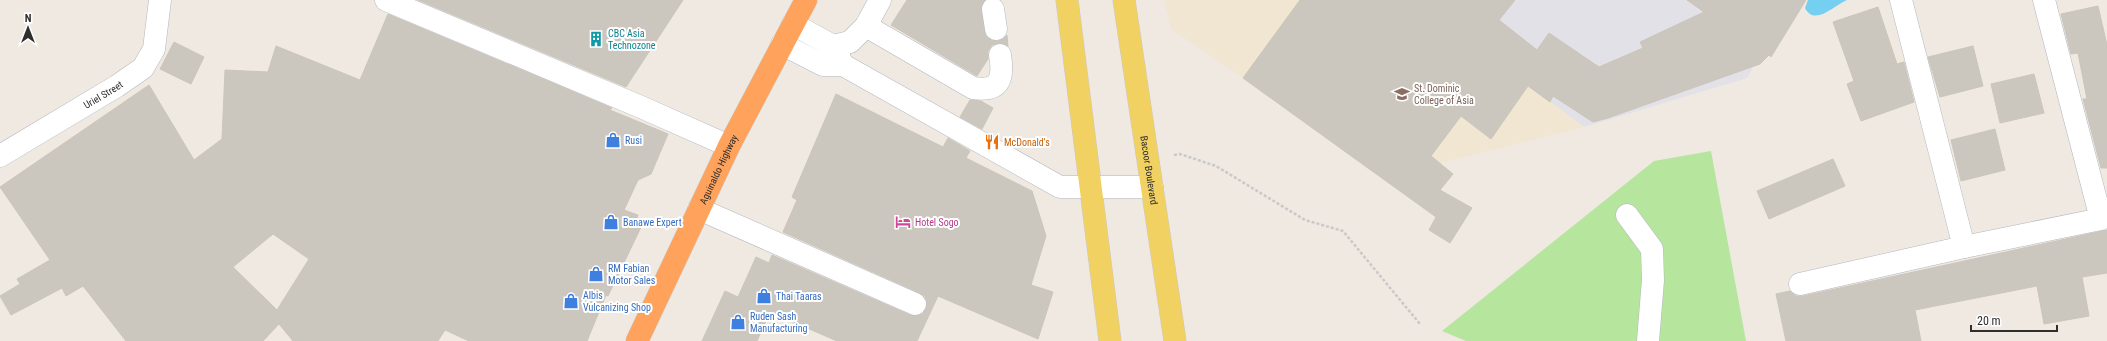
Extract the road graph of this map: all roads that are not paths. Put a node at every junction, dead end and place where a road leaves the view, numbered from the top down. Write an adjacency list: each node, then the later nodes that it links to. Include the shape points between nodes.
1 (160, 0): 16 (street, Uriel Street, via 154,50 143,68)
2 (386, 0): 15 (street)
3 (806, 0): 9 (highway, Aguinaldo Highway)
4 (880, 0): 10 (street)
5 (1067, 0): 17 (main road)
6 (1124, 0): 18 (main road, Bacoor Boulevard)
7 (1902, 0): 21 (street)
8 (2044, 0): 21 (street, via 2101,219)
9 (793, 24): 11 (highway, Aguinaldo Highway); 12 (street)
10 (866, 26): 12 (street, via 850,42); 13 (street, via 973,88 986,90 996,86 1002,67)
11 (782, 44): 14 (street, via 823,65); 15 (highway, Aguinaldo Highway)
12 (833, 46): 14 (street)
13 (1000, 55)
14 (844, 65): 17 (street, via 1060,187)
15 (729, 146): 19 (highway, Aguinaldo Highway)
16 (0, 156)
17 (1091, 187): 18 (street); 25 (main road)
18 (1152, 187): 26 (main road, Bacoor Boulevard)
19 (699, 209): 23 (street); 24 (highway, Aguinaldo Highway)
20 (1627, 215): 27 (street, via 1652,249 1653,280)
21 (1964, 247): 22 (street)
22 (1800, 284)
23 (916, 304)
24 (637, 341)
25 (1110, 341)
26 (1175, 341)
27 (1648, 341)

